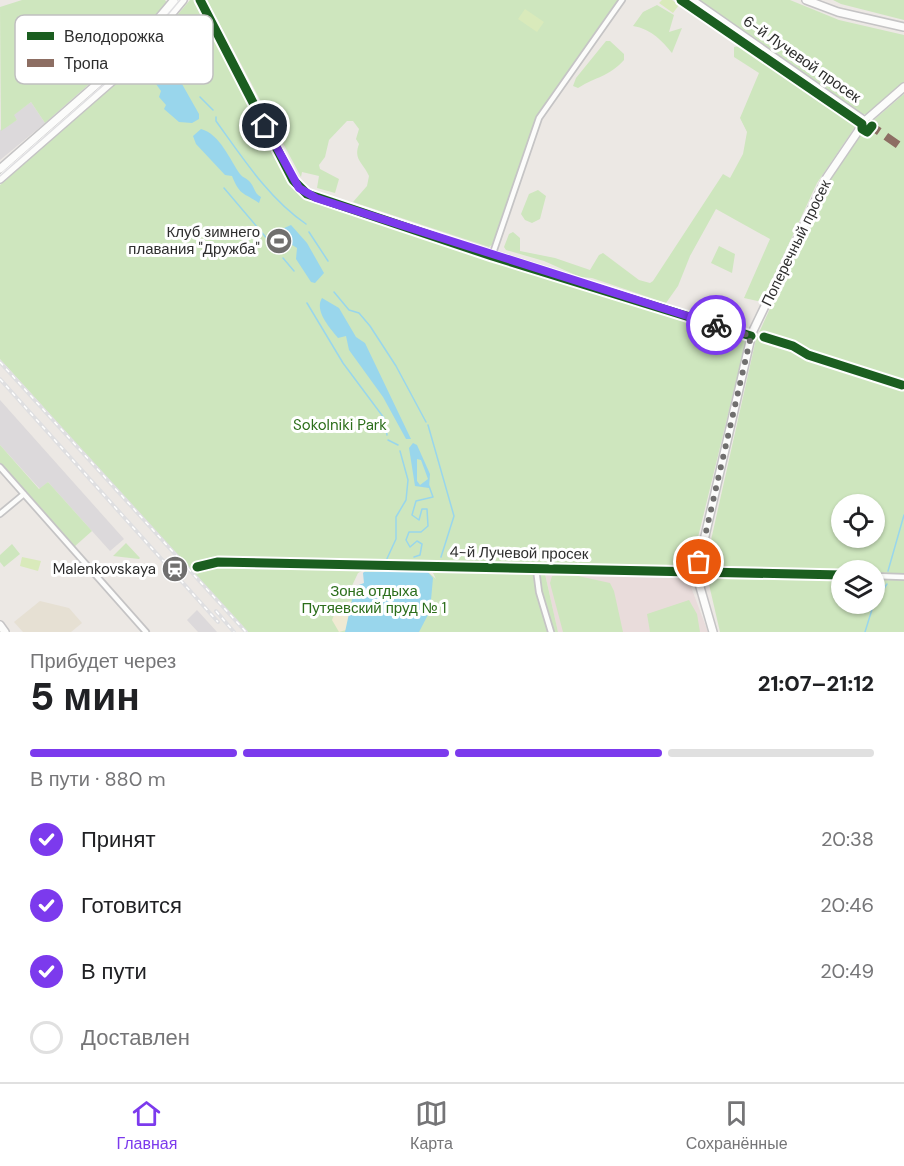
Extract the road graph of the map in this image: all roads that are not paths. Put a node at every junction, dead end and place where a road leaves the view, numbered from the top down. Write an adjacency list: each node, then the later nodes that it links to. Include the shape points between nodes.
1 (174, 0): 7 (street)
2 (183, 0): 8 (street)
3 (200, 0): 9 (street)
4 (621, 0): 19 (street, via 539,118)
5 (692, 0): 15 (street, 6-й Лучевой просек)
6 (806, 0): 11 (street, via 838,12)
7 (161, 15)
8 (170, 15)
9 (208, 15)
10 (213, 25): 19 (street, via 299,188 316,198)
11 (904, 27)
12 (98, 84): 16 (street)
13 (107, 84): 16 (street)
14 (904, 87): 15 (street, Поперечный просек)
15 (865, 121): 20 (street, Поперечный просек, via 820,190)
16 (16, 160): 17 (street); 18 (street)
17 (0, 169)
18 (0, 179)
19 (492, 256): 20 (street)
20 (751, 336): 26 (street, Поперечный просек)
21 (0, 467): 22 (street)
22 (24, 494): 23 (street); 32 (street)
23 (0, 514)
24 (197, 567): 25 (street, 4-й Лучевой просек, via 218,562)
25 (536, 569): 26 (street, 4-й Лучевой просек); 33 (street)
26 (697, 572): 27 (street, 4-й Лучевой просек); 34 (street, Поперечный просек)
27 (831, 576)
28 (885, 576): 29 (street)
29 (904, 577)
30 (0, 625): 31 (street)
31 (6, 632)
32 (146, 632)
33 (551, 632)
34 (713, 632)

